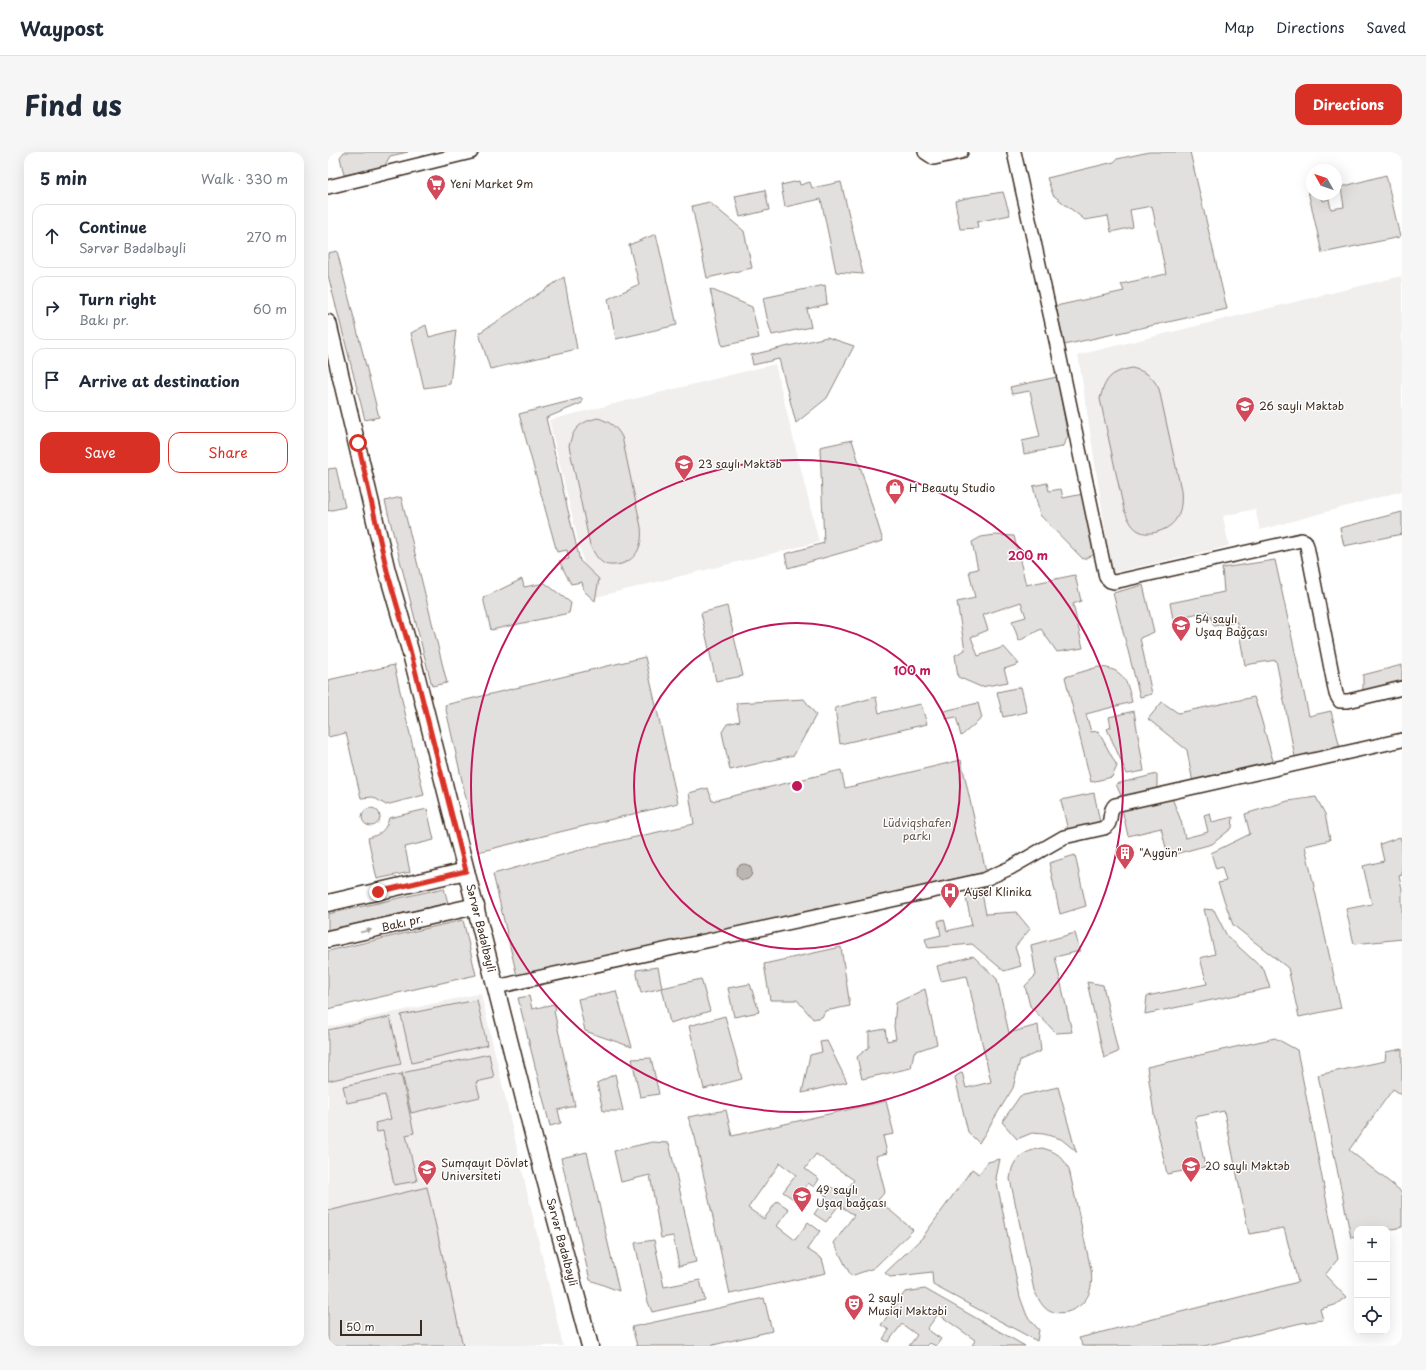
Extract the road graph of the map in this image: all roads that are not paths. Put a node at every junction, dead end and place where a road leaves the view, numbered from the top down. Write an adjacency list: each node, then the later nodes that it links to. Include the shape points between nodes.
1 (471, 152): 5 (street)
2 (925, 152): 3 (street, via 934,158)
3 (961, 152)
4 (1014, 152): 7 (street, via 1106,577 1114,582 1305,541 1336,694 1340,701)
5 (328, 187)
6 (328, 323): 9 (street, Sərvər Bədəlbəyli, via 387,571 410,650)
7 (1402, 688)
8 (1402, 740): 13 (street, via 1115,804 1110,811 1108,826 1064,836 1010,868 983,880)
9 (466, 871): 10 (street); 11 (street, Sərvər Bədəlbəyli)
10 (328, 904)
11 (476, 906): 12 (street, Bakı pr., one-way to 11); 13 (street, Sərvər Bədəlbəyli)
12 (328, 940)
13 (496, 987): 14 (street, Sərvər Bədəlbəyli)
14 (590, 1346)

